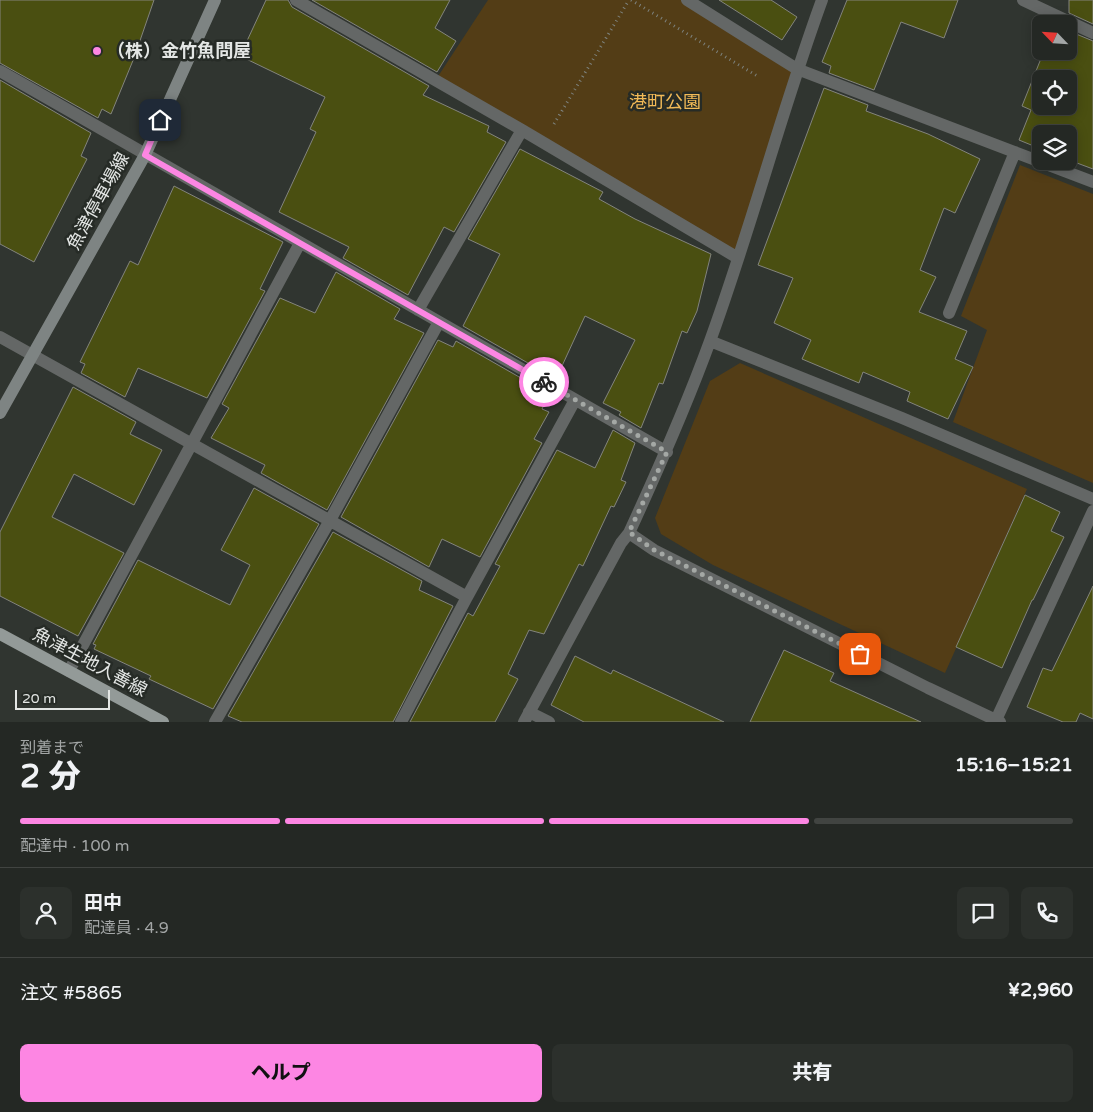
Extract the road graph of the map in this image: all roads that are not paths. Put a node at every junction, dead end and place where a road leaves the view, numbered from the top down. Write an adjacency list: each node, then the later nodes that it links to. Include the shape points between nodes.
1 (215, 0): 11 (main road, 魚津停車場線)
2 (296, 0): 9 (street)
3 (688, 0): 7 (street)
4 (822, 0): 7 (street)
5 (1023, 0): 6 (street)
6 (1093, 33)
7 (797, 69): 10 (street); 14 (street)
8 (0, 72): 11 (street)
9 (522, 130): 14 (street); 15 (street)
10 (1015, 152): 12 (street); 16 (street)
11 (145, 155): 13 (street); 20 (main road, 魚津停車場線)
12 (1093, 182)
13 (300, 243): 15 (street); 23 (street)
14 (738, 258): 19 (street)
15 (418, 310): 17 (street)
16 (949, 313)
17 (439, 322): 21 (street); 27 (street)
18 (0, 337): 20 (street)
19 (710, 341): 24 (street); 25 (street)
20 (32, 355): 22 (main road, 魚津停車場線); 23 (street)
21 (575, 400): 24 (street); 29 (street)
22 (0, 413)
23 (192, 445): 27 (street); 31 (street)
24 (667, 452): 28 (street)
25 (1093, 499)
26 (1093, 511): 33 (street)
27 (329, 522): 29 (street); 35 (street)
28 (629, 532): 32 (street); 33 (street, via 654,550)
29 (467, 597): 36 (street)
30 (0, 634): 31 (main road, 魚津生地入善線)
31 (68, 671): 34 (main road, 魚津生地入善線)
32 (526, 717): 37 (street)
33 (998, 721)
34 (163, 722)
35 (215, 722)
36 (402, 722)
37 (549, 722)

